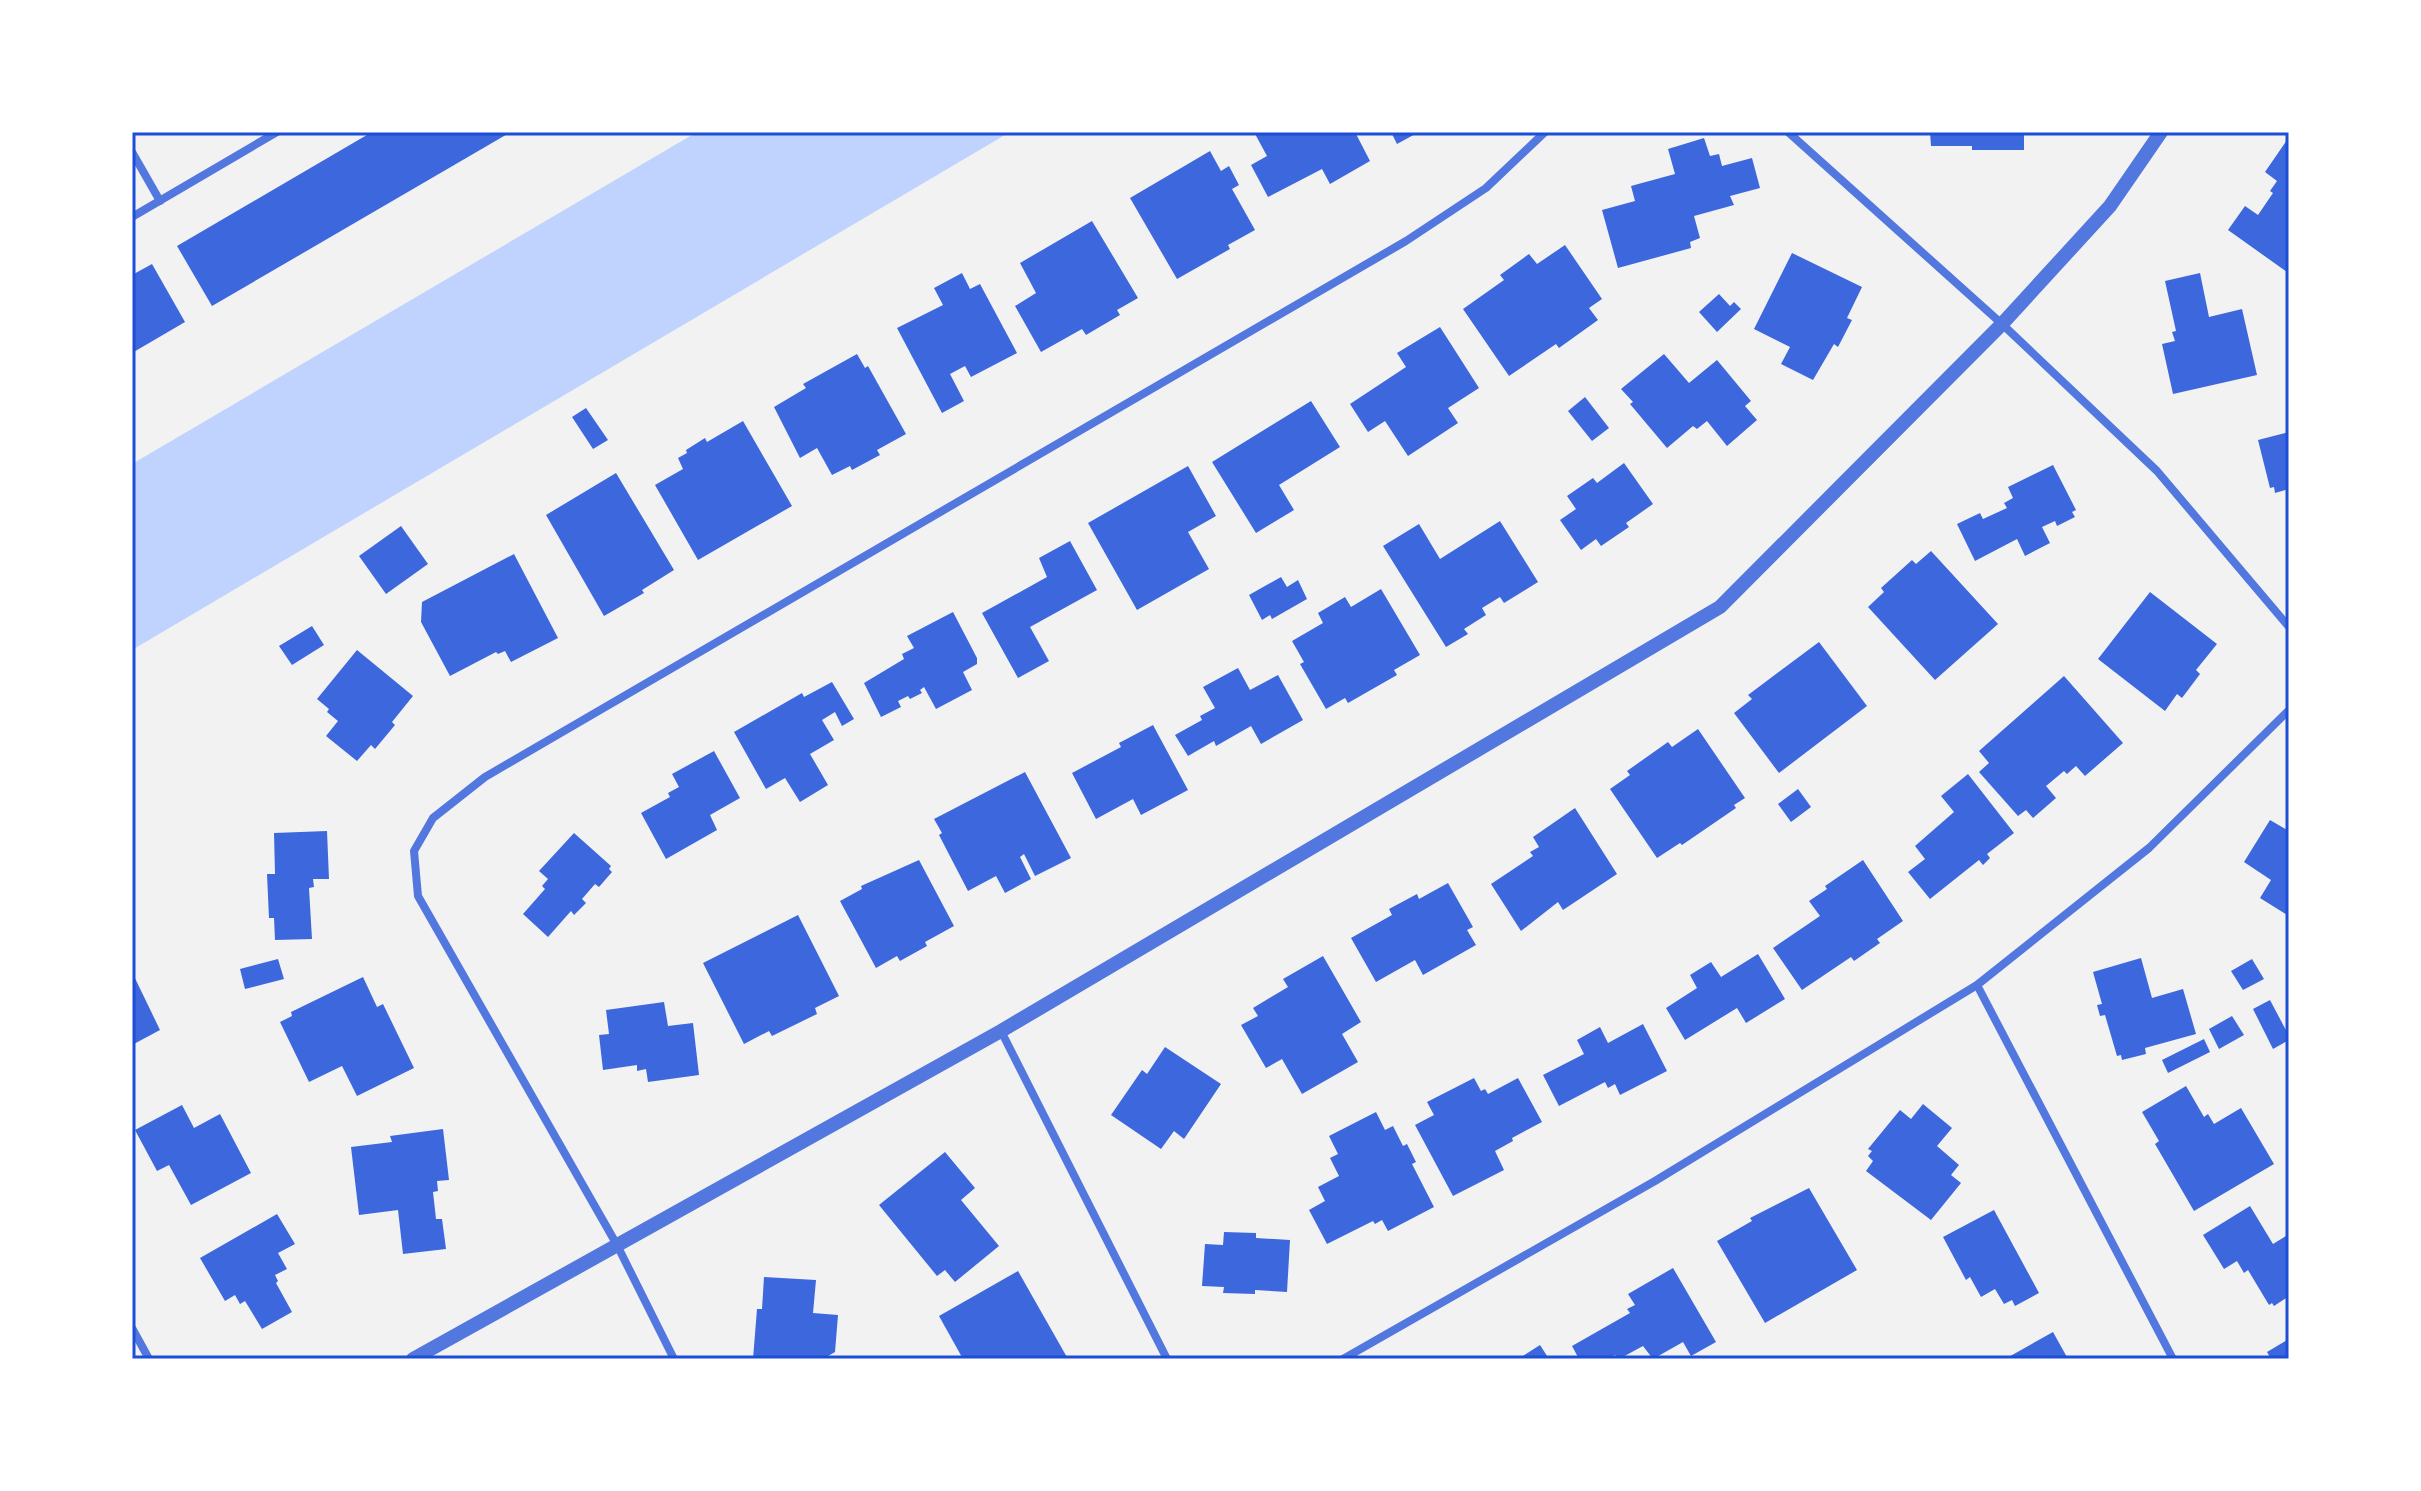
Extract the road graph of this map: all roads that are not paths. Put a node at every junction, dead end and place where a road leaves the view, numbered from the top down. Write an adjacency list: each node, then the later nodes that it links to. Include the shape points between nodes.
1 (277, 132): 6 (street)
2 (1545, 132): 13 (street, via 1486,188 1406,241 485,777 433,818 414,851 418,896)
3 (1788, 132): 8 (street)
4 (2161, 132): 8 (street, via 2110,206)
5 (132, 152): 6 (street)
6 (160, 201): 7 (street)
7 (132, 217)
8 (2002, 324): 9 (street, via 2157,471); 12 (street, via 1720,607)
9 (2289, 627)
10 (2289, 710): 11 (street, via 2149,848)
11 (1977, 985): 19 (street, via 1655,1181); 20 (street)
12 (1001, 1031): 13 (street); 18 (street)
13 (617, 1245): 16 (street); 17 (street)
14 (132, 1328): 15 (street)
15 (149, 1359)
16 (413, 1359)
17 (674, 1359)
18 (1167, 1359)
19 (1343, 1359)
20 (2173, 1359)

